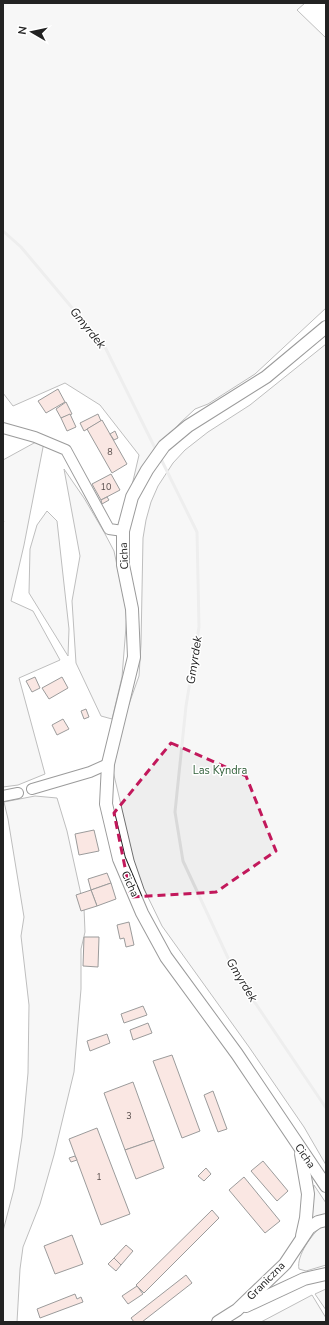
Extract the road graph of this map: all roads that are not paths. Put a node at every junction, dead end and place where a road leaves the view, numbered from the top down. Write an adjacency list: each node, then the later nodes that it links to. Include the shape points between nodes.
1 (326, 327): 3 (street, Cicha, via 266,377 188,426 163,447 132,497)
2 (3, 428): 3 (street, Cicha, via 66,450 108,529)
3 (123, 531): 4 (street, Cicha, via 123,565 132,609 134,658)
4 (108, 764): 5 (street); 8 (street, Cicha, via 106,804 113,838 142,913 166,957 237,1054)
5 (32, 789)
6 (18, 793): 7 (street)
7 (3, 796)
8 (300, 1147): 9 (street, Cicha); 11 (street, via 308,1194)
9 (326, 1186)
10 (326, 1220): 11 (street, Graniczna, via 309,1228)
11 (301, 1240): 12 (street, Graniczna)
12 (285, 1264): 14 (street, via 284,1274 287,1279); 15 (street, Graniczna)
13 (324, 1273): 14 (street)
14 (296, 1283): 15 (street)
15 (237, 1310): 16 (street, Graniczna)
16 (218, 1322)

